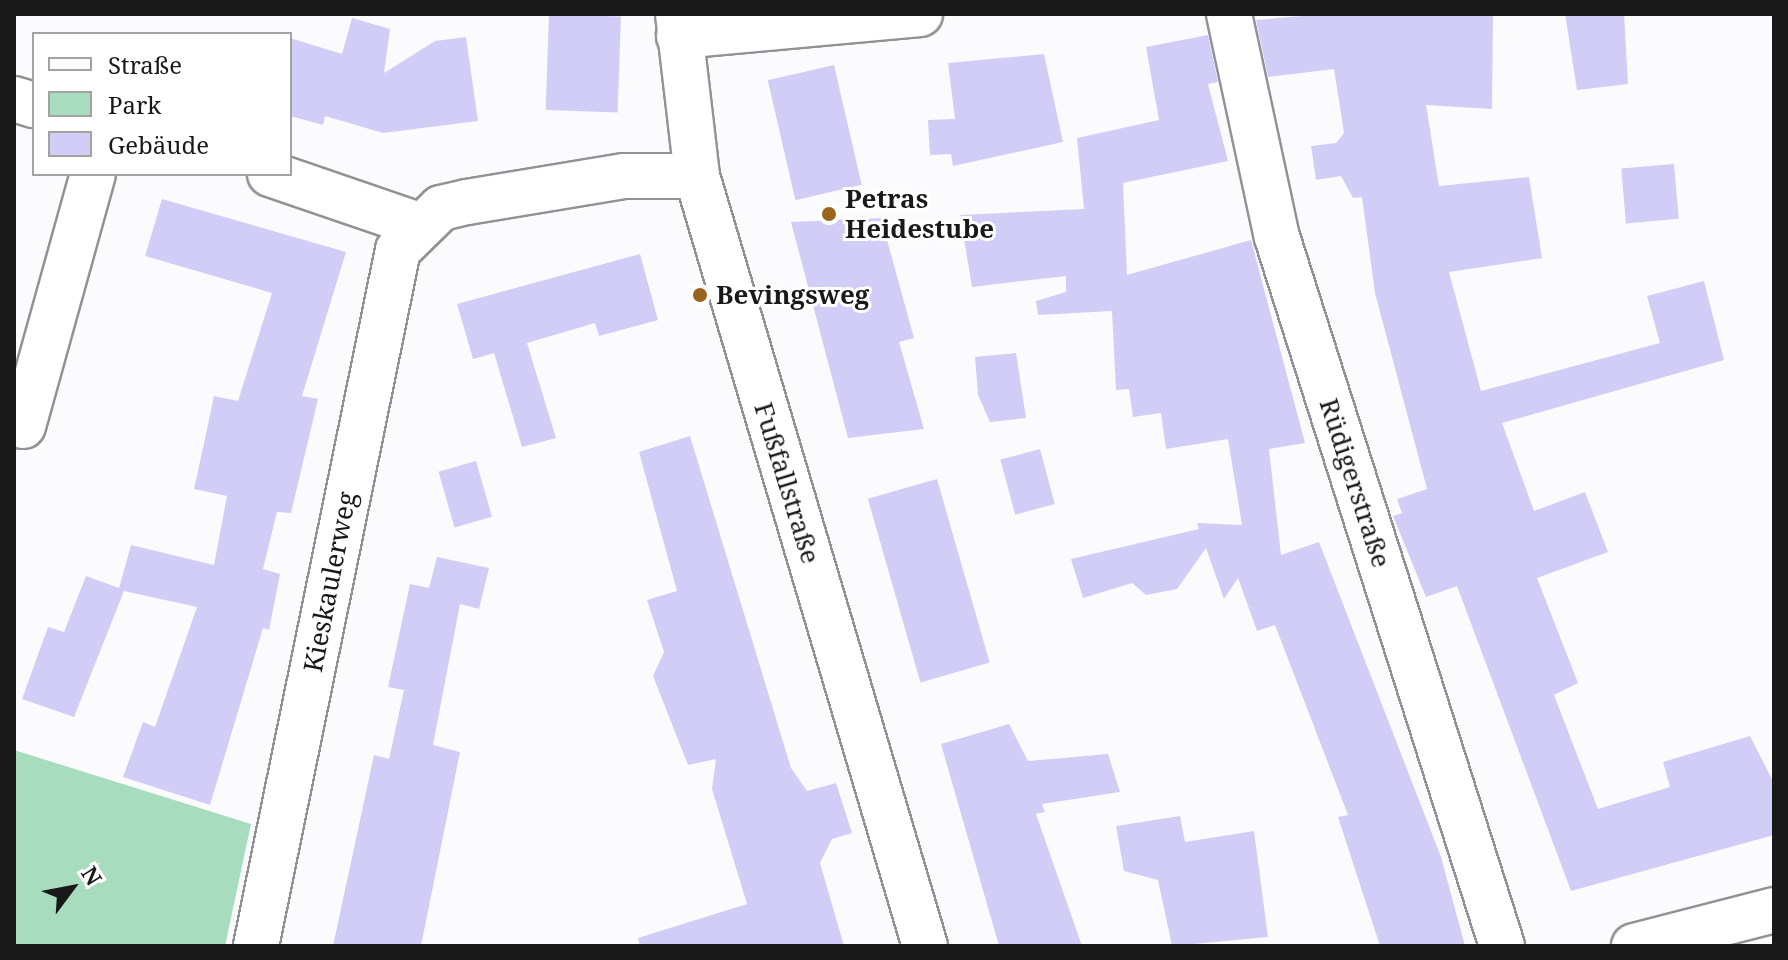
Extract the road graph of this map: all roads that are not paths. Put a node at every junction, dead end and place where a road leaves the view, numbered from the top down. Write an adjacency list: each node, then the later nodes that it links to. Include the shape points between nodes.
1 (920, 14): 3 (street)
2 (1229, 14): 12 (street, Rüdigerstraße, via 1277,237)
3 (679, 25): 6 (street, Fußfallstraße)
4 (92, 176): 8 (street)
5 (276, 176): 7 (street)
6 (697, 176): 7 (street, via 624,176 467,202); 11 (street, Fußfallstraße)
7 (419, 225): 10 (street, Kieskaulerweg, via 398,250 380,328)
8 (23, 426)
9 (1774, 910): 13 (street)
10 (256, 946)
11 (925, 946)
12 (1502, 946)
13 (1634, 946)

